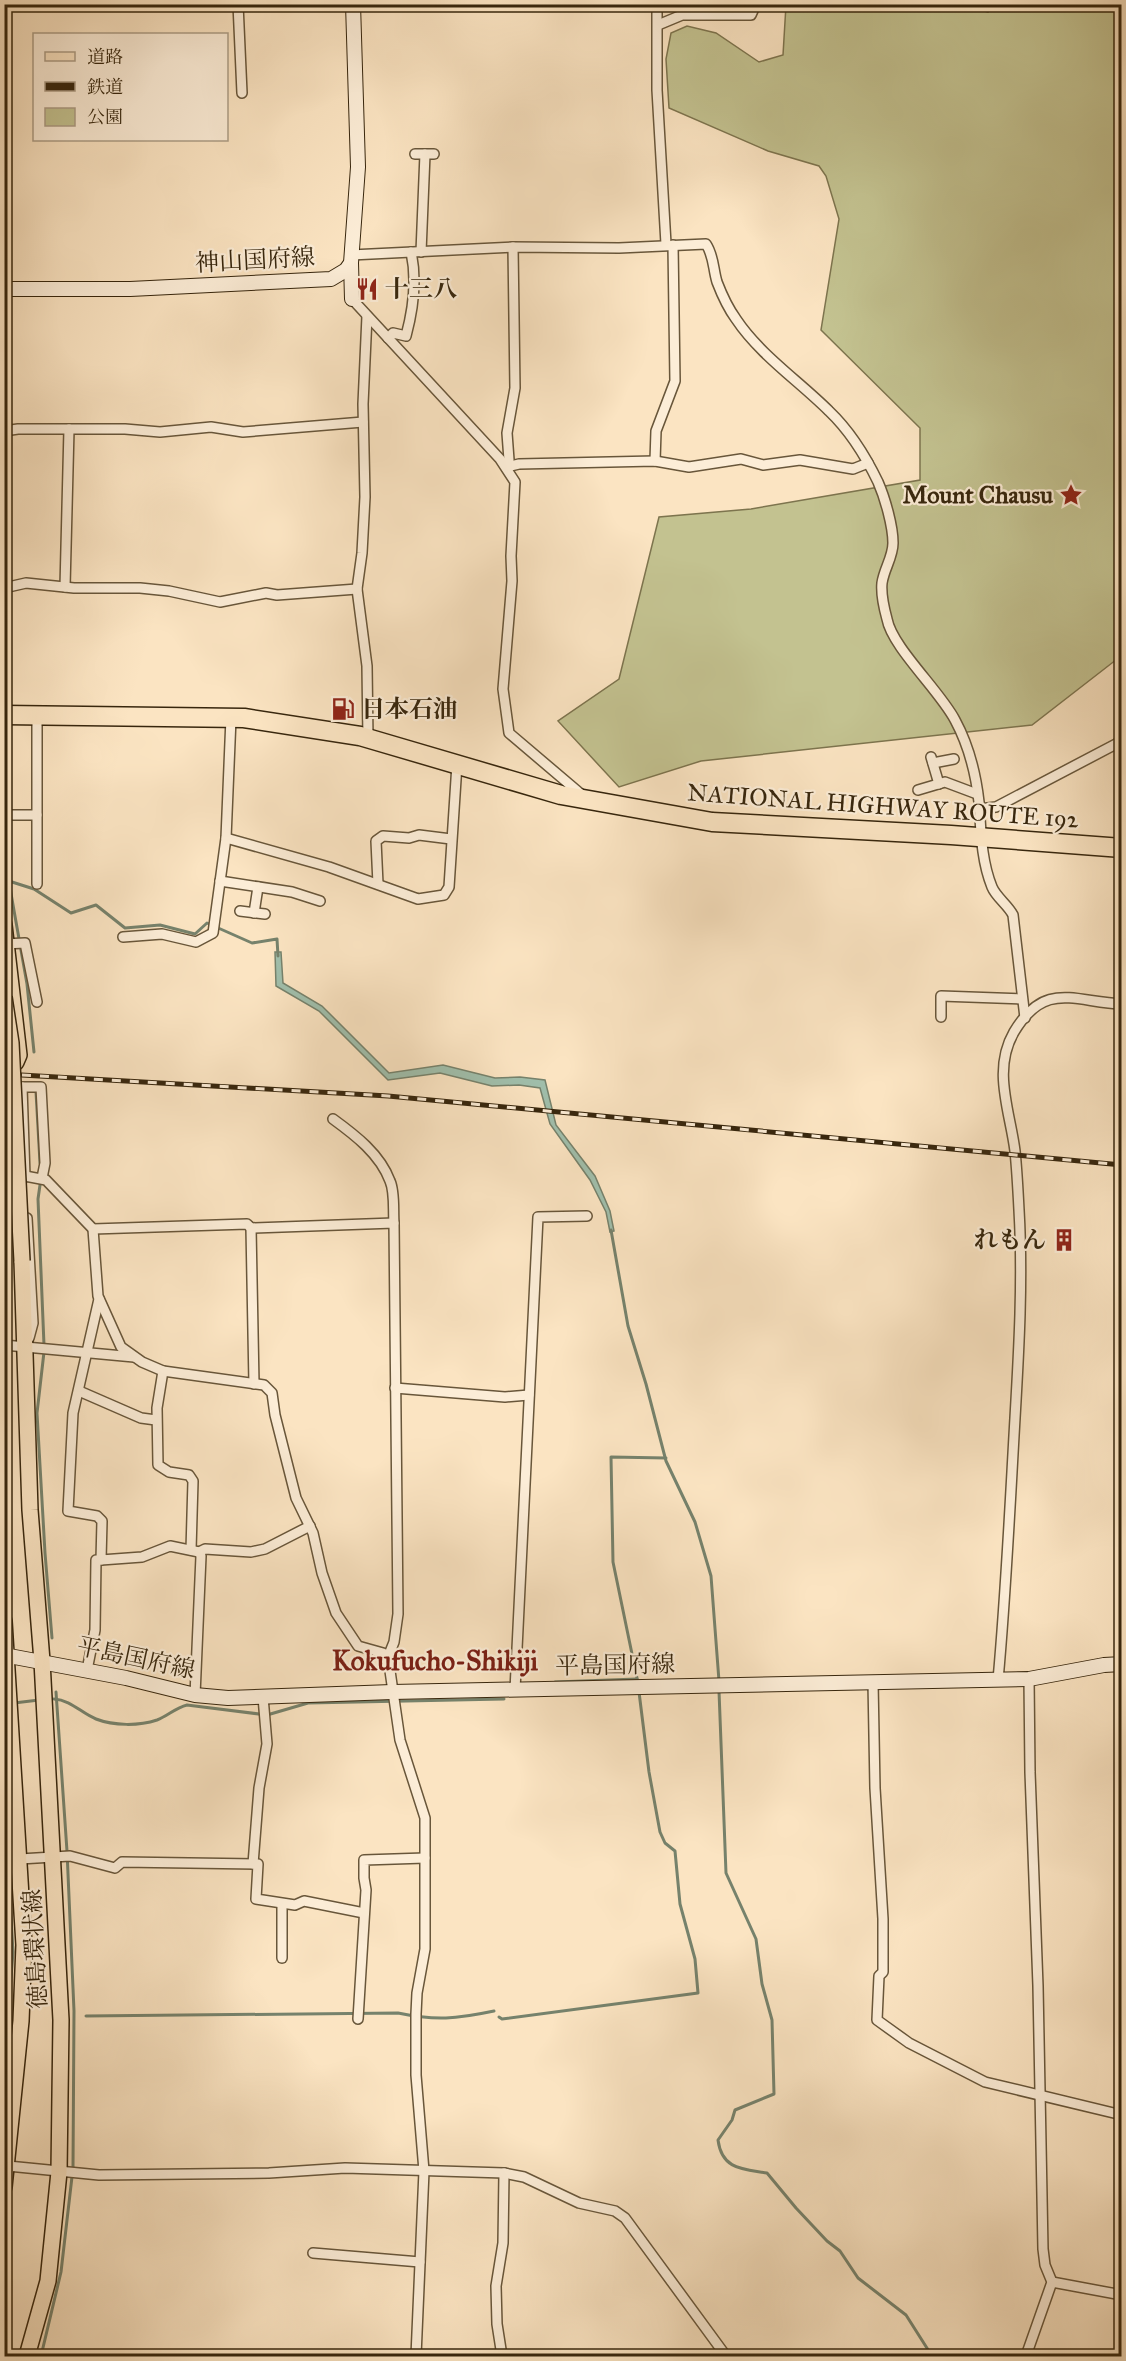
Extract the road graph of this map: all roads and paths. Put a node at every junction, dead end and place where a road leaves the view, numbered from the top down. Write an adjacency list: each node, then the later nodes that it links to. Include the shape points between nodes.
1 (238, 4): 6 (street)
2 (353, 4): 11 (main road, via 358,167)
3 (657, 4): 5 (street)
4 (756, 4): 5 (street, via 751,15 682,15)
5 (658, 25): 8 (street, via 657,90)
6 (242, 93)
7 (425, 154): 10 (street)
8 (670, 244): 9 (street, via 619,248); 20 (street, via 675,381 656,431); 21 (street, via 706,244 717,281 736,320 830,412)
9 (513, 247): 10 (street); 22 (street, via 515,388)
10 (416, 252): 11 (street); 16 (street, via 413,311 406,336 393,333)
11 (351, 259): 12 (main road, 神山国府線, via 340,275); 14 (main road)
12 (331, 279): 13 (main road, 神山国府線, via 130,289); 14 (main road)
13 (4, 289)
14 (352, 299): 15 (street)
15 (367, 316): 16 (street); 17 (street)
16 (388, 338): 22 (street)
17 (363, 422): 18 (street, via 243,432 211,427 160,432); 25 (street, via 365,496)
18 (69, 429): 19 (street); 23 (street)
19 (4, 431)
20 (655, 461): 21 (street, via 689,467 741,459 763,465 800,460 853,469); 22 (street)
21 (868, 463): 35 (street, via 885,502 893,543 882,584 887,621 955,719 964,738)
22 (506, 467): 36 (street, via 515,483 503,689 509,733)
23 (66, 586): 24 (street, via 26,583); 25 (street, via 169,591 220,602 266,593)
24 (4, 588)
25 (357, 589): 29 (street, via 367,666)
26 (4, 715): 27 (highway, NATIONAL HIGHWAY ROUTE 192)
27 (37, 716): 28 (highway, NATIONAL HIGHWAY ROUTE 192); 39 (street)
28 (231, 718): 29 (highway, NATIONAL HIGHWAY ROUTE 192); 41 (street)
29 (368, 738): 32 (highway, NATIONAL HIGHWAY ROUTE 192)
30 (1122, 739): 37 (street, via 996,807)
31 (954, 759): 33 (street, via 932,760)
32 (457, 764): 36 (highway, NATIONAL HIGHWAY ROUTE 192); 42 (street)
33 (939, 784): 34 (street); 35 (street, via 945,782)
34 (918, 790)
35 (977, 794): 37 (street)
36 (588, 800): 40 (highway, NATIONAL HIGHWAY ROUTE 192, via 712,822)
37 (979, 809): 40 (street)
38 (4, 815): 39 (street)
39 (37, 815): 45 (street)
40 (980, 837): 43 (highway, NATIONAL HIGHWAY ROUTE 192); 56 (street, via 992,889 1013,915)
41 (226, 838): 44 (street); 46 (street)
42 (451, 839): 46 (street, via 383,836 376,841); 46 (street, via 449,886 444,896 418,899)
43 (1122, 848)
44 (220, 881): 47 (street); 53 (street, via 213,932 196,942 162,934)
45 (37, 884)
46 (378, 884)
47 (258, 887): 48 (street); 50 (street)
48 (320, 901)
49 (240, 911): 50 (street)
50 (254, 913): 51 (street)
51 (265, 914)
52 (4, 925): 54 (main road)
53 (123, 937)
54 (13, 944): 57 (street, via 25,943); 61 (main road, via 20,1055 16,1062)
55 (4, 997): 74 (main road, 徳島環状線, bridge, via 11,1043 22,1261)
56 (1022, 999): 59 (street, via 941,996); 60 (street)
57 (37, 1002)
58 (1122, 1004): 60 (street, via 1061,996 1049,998)
59 (941, 1017)
60 (1025, 1018): 93 (street, via 1009,1042 1004,1062 1004,1099 1017,1169 1021,1304)
61 (4, 1061)
62 (4, 1086): 63 (street)
63 (22, 1087): 65 (street); 67 (street, via 41,1087 45,1163)
64 (333, 1119): 69 (street, via 359,1138 391,1182)
65 (25, 1176): 66 (street); 67 (street); 74 (street, via 33,1323)
66 (4, 1177)
67 (42, 1178): 71 (street)
68 (587, 1216): 81 (street, via 538,1217)
69 (394, 1223): 70 (street); 79 (street)
70 (251, 1228): 71 (street, via 247,1224); 78 (street)
71 (93, 1229): 72 (street)
72 (99, 1299): 75 (street); 76 (street, via 121,1347)
73 (4, 1346): 74 (street)
74 (38, 1348): 75 (street); 89 (main road, 徳島環状線, via 30,1510)
75 (87, 1352): 76 (street); 80 (street)
76 (135, 1357): 77 (street)
77 (163, 1371): 78 (street); 82 (street)
78 (254, 1384): 83 (street, via 264,1385 272,1393 296,1498)
79 (395, 1388): 81 (street, via 505,1397); 88 (street, via 398,1614)
80 (79, 1391): 82 (street); 85 (street, via 73,1413 68,1511 97,1516 102,1521)
81 (529, 1395): 95 (street)
82 (156, 1420): 84 (street, via 158,1465 169,1472 189,1475 193,1481)
83 (310, 1527): 84 (street, via 251,1552); 88 (street, via 322,1574 346,1632 358,1646)
84 (195, 1551): 85 (street, via 170,1546 142,1557); 96 (street, via 201,1556)
85 (101, 1560): 91 (street, via 96,1560 94,1630)
86 (4, 1621): 87 (main road, 徳島環状線)
87 (5, 1655): 89 (main road, 平島国府線); 101 (main road, 徳島環状線)
88 (388, 1657): 97 (street)
89 (42, 1661): 91 (main road, 平島国府線); 99 (main road, 徳島環状線)
90 (1122, 1664): 92 (main road, 平島国府線)
91 (87, 1670): 96 (main road, 平島国府線)
92 (1029, 1679): 93 (main road, 平島国府線); 107 (street)
93 (998, 1680): 94 (main road, 平島国府線)
94 (873, 1682): 95 (main road, 平島国府線); 107 (street, via 883,1919 883,1972 879,1976 877,2020 957,2069 986,2082)
95 (515, 1690): 97 (main road, 平島国府線)
96 (195, 1695): 98 (main road, 平島国府線, via 228,1698)
97 (393, 1698): 98 (main road, 平島国府線); 100 (street, via 400,1740 425,1818)
98 (264, 1708): 102 (street, via 267,1744)
99 (62, 1856): 101 (street); 102 (street, via 115,1868 122,1862); 111 (main road, 徳島環状線, via 62,2020)
100 (425, 1858): 104 (street, via 364,1860); 110 (street, via 425,1949 416,2016 416,2075)
101 (20, 1859): 109 (main road, 徳島環状線, via 24,1945)
102 (252, 1863): 103 (street, via 258,1864 256,1899)
103 (282, 1904): 104 (street, via 304,1901); 105 (street)
104 (364, 1913): 106 (street)
105 (282, 1958)
106 (358, 2016)
107 (1040, 2095): 108 (street); 116 (street, via 1043,2249)
108 (1122, 2115)
109 (8, 2166): 111 (street); 113 (main road, 徳島環状線)
110 (424, 2170): 111 (street); 112 (street); 115 (street)
111 (68, 2173): 118 (main road, 徳島環状線, via 48,2281)
112 (504, 2173): 120 (street, via 503,2242 496,2286); 121 (street, via 524,2176 579,2203 615,2211 625,2218)
113 (4, 2187)
114 (313, 2253): 115 (street)
115 (420, 2262): 119 (street)
116 (1052, 2282): 117 (street); 122 (street)
117 (1122, 2295)
118 (27, 2356)
119 (416, 2356)
120 (502, 2356)
121 (726, 2356)
122 (1024, 2356)

